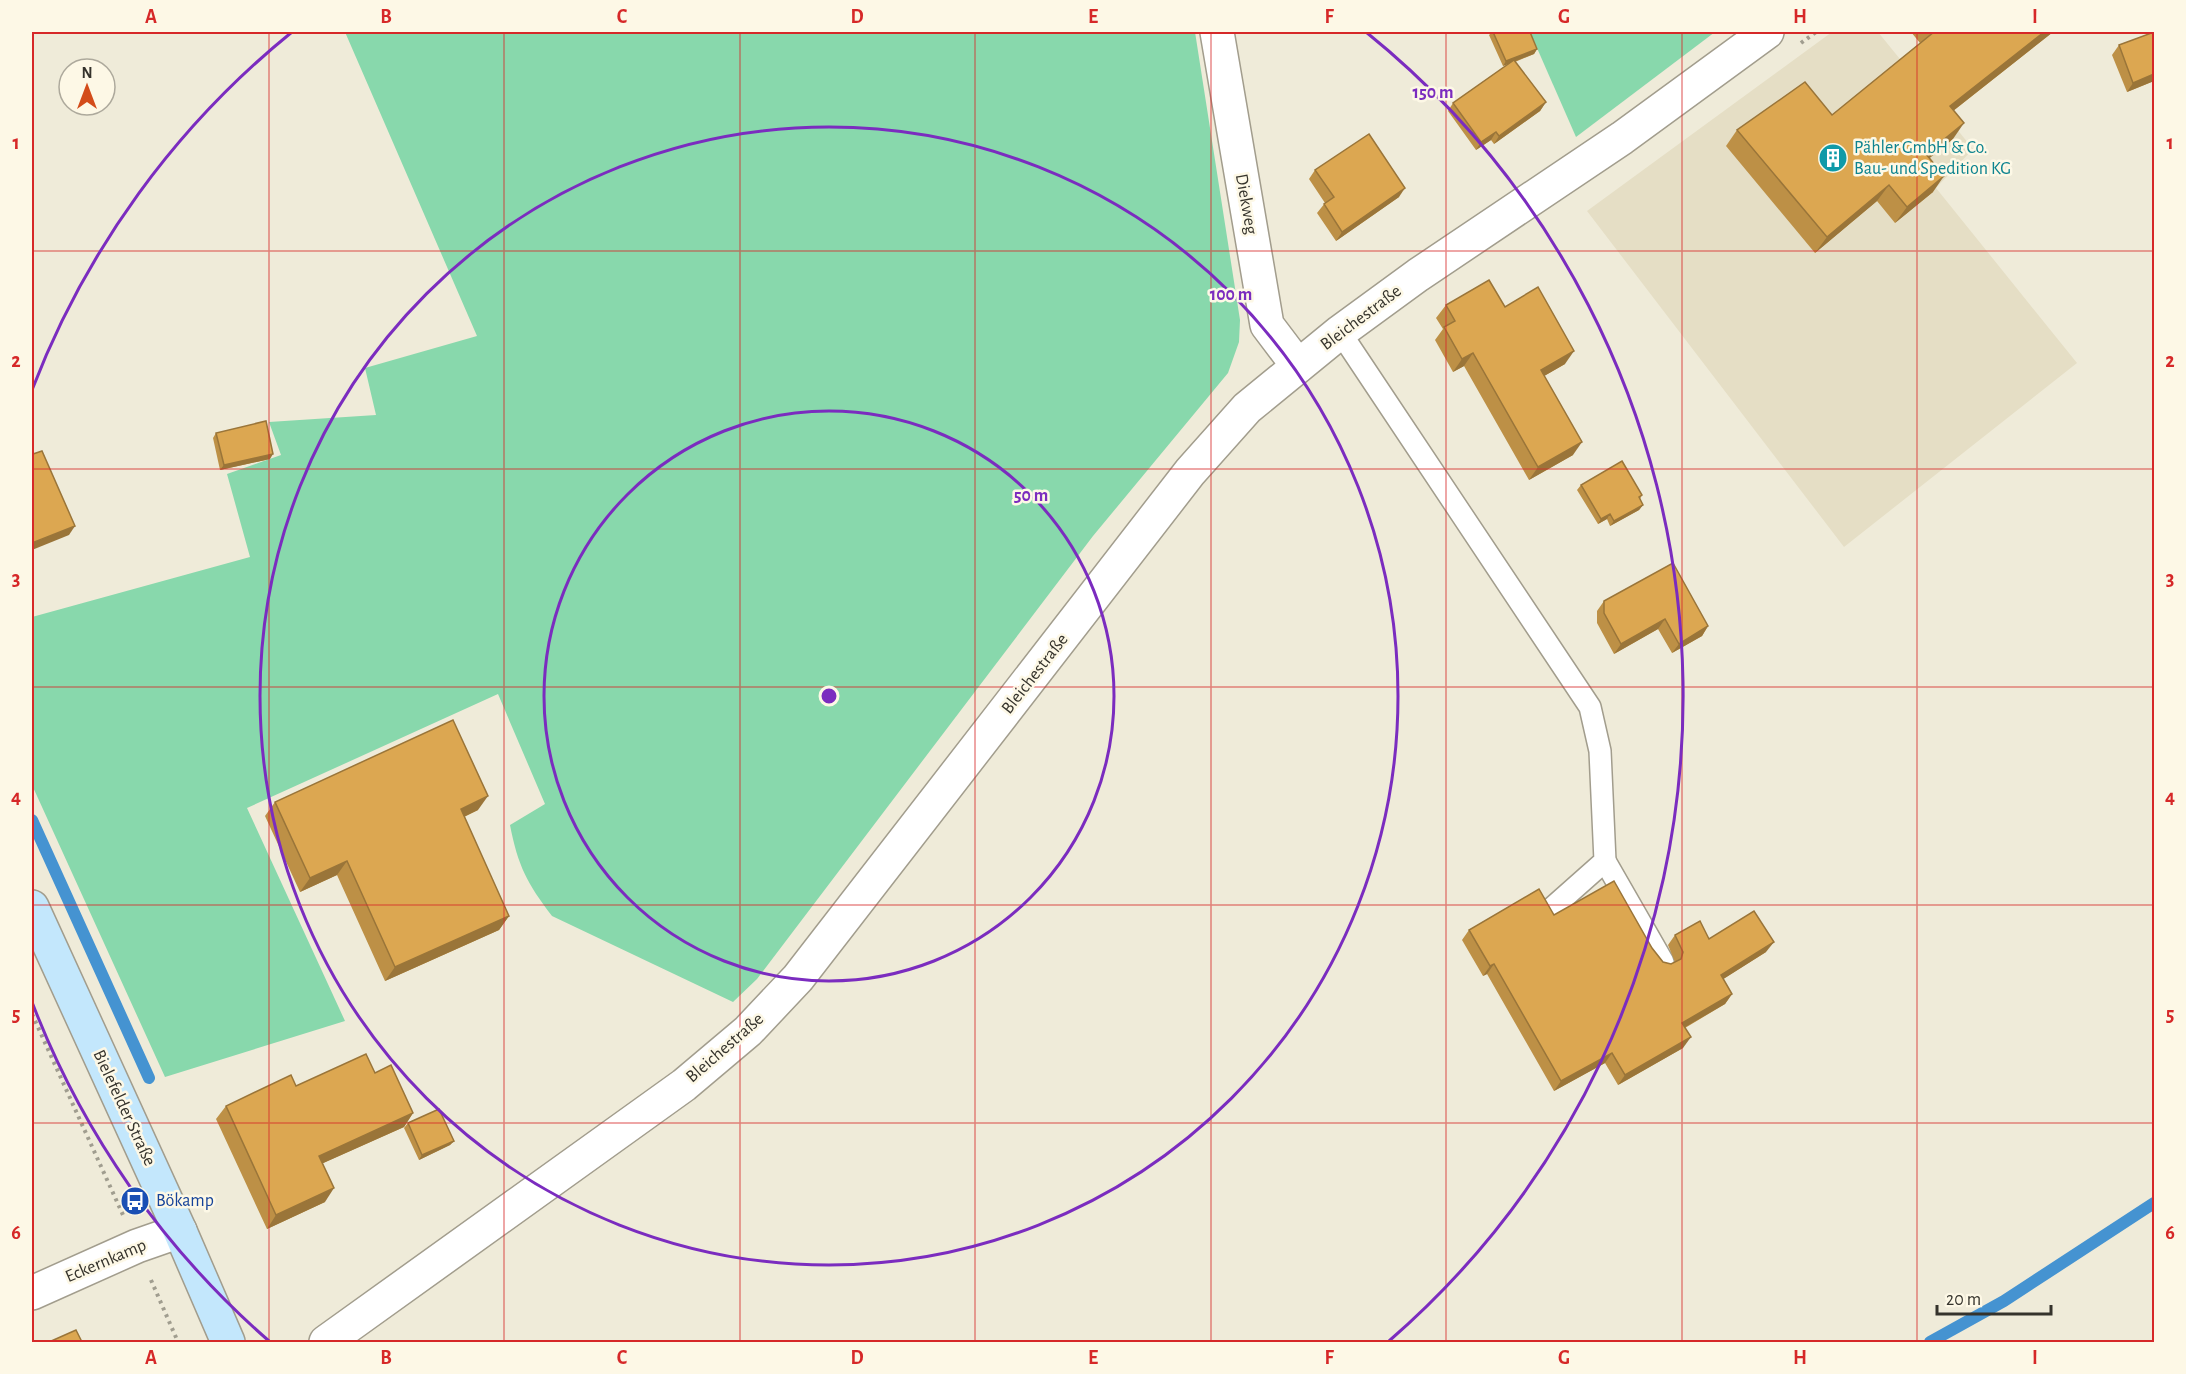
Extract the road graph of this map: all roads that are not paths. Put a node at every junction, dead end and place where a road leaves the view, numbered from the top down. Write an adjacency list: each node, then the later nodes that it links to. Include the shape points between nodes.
1 (1217, 32): 4 (street, Diekweg, via 1267,326)
2 (1767, 32): 3 (street, Bleichestraße, via 1622,138)
3 (1340, 332): 4 (street, Bleichestraße); 5 (lane, via 1590,707 1600,751)
4 (1298, 366): 12 (street, Bleichestraße, via 1247,408 1190,472 805,969 748,1031 612,1139)
5 (1605, 861): 7 (lane); 8 (lane)
6 (32, 907): 9 (main road, Bielefelder Straße)
7 (1552, 908)
8 (1663, 962)
9 (180, 1231): 10 (street, Eckernkamp); 11 (main road, Bielefelder Straße)
10 (32, 1293)
11 (228, 1342)
12 (326, 1342)

